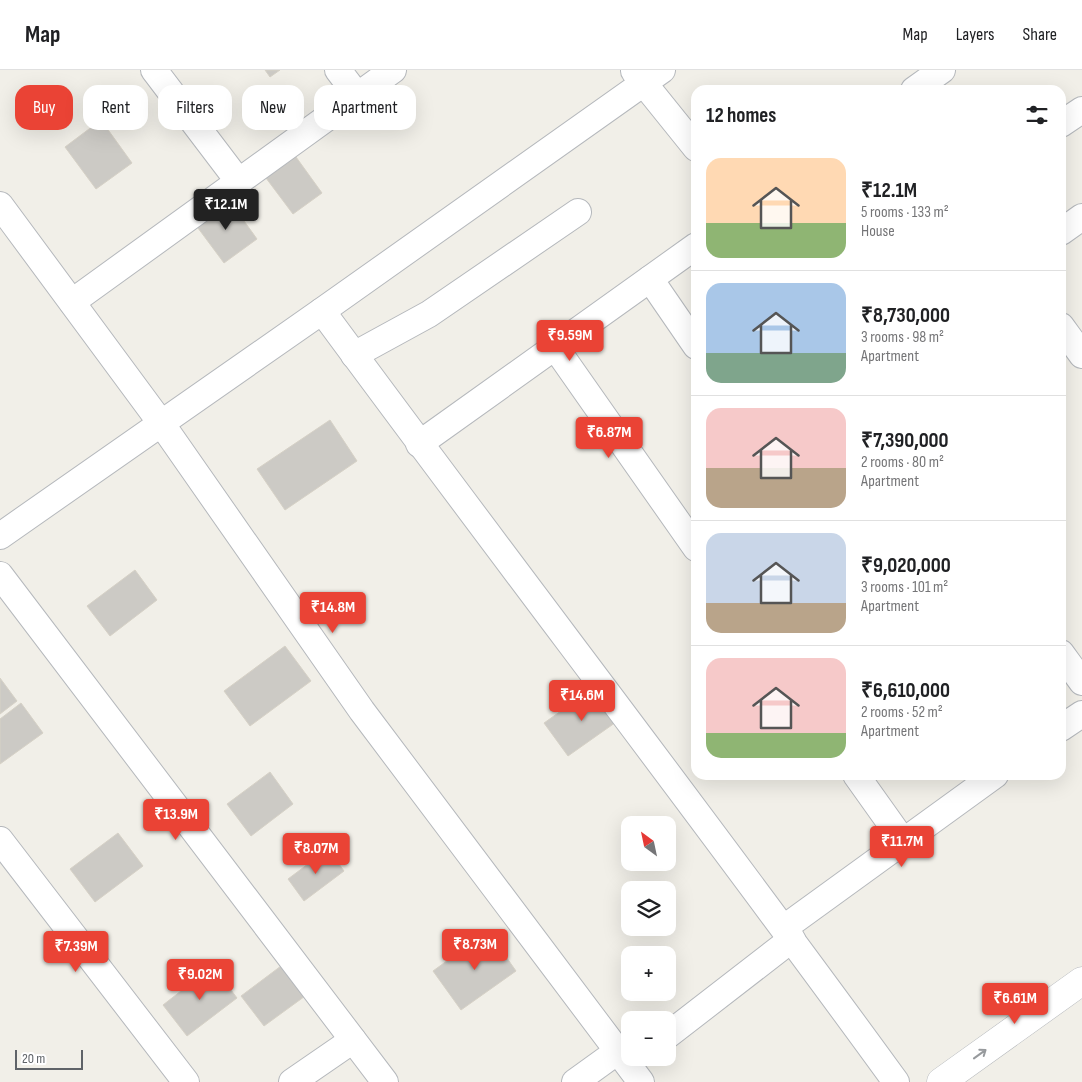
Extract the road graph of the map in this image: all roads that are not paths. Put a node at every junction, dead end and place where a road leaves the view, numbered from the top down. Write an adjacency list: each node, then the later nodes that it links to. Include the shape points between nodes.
1 (154, 70): 13 (street)
2 (338, 70): 6 (street)
3 (393, 70): 7 (street)
4 (942, 70): 8 (street)
5 (647, 74): 12 (street); 21 (street)
6 (349, 85)
7 (371, 85)
8 (921, 85)
9 (1082, 110): 10 (street)
10 (1066, 121)
11 (314, 127): 13 (street)
12 (691, 140)
13 (239, 182): 20 (street)
14 (0, 205): 20 (street)
15 (578, 212): 24 (street, via 429,314)
16 (1082, 217): 17 (street)
17 (1066, 228)
18 (691, 250): 19 (street)
19 (650, 279): 22 (street); 23 (street)
20 (72, 302): 25 (street)
21 (322, 312): 24 (street); 25 (street)
22 (691, 339)
23 (555, 347): 26 (street); 28 (street)
24 (354, 356): 26 (street)
25 (161, 423): 27 (street); 43 (street, via 362,711)
26 (419, 444): 38 (street)
27 (0, 536)
28 (691, 541)
29 (0, 575): 42 (street)
30 (1066, 659): 31 (street)
31 (1082, 682)
32 (1082, 714): 33 (street)
33 (1066, 725)
34 (860, 780): 37 (street)
35 (988, 780): 37 (street)
36 (0, 840): 45 (street)
37 (903, 841): 38 (street)
38 (788, 933): 41 (street); 49 (street)
39 (1082, 981): 50 (street, one-way to 39)
40 (1082, 1004): 51 (street)
41 (676, 1028)
42 (353, 1040): 46 (street); 47 (street)
43 (621, 1050)
44 (626, 1066): 48 (street)
45 (186, 1082)
46 (292, 1082)
47 (385, 1082)
48 (575, 1082)
49 (896, 1082)
50 (941, 1082)
51 (973, 1082)

